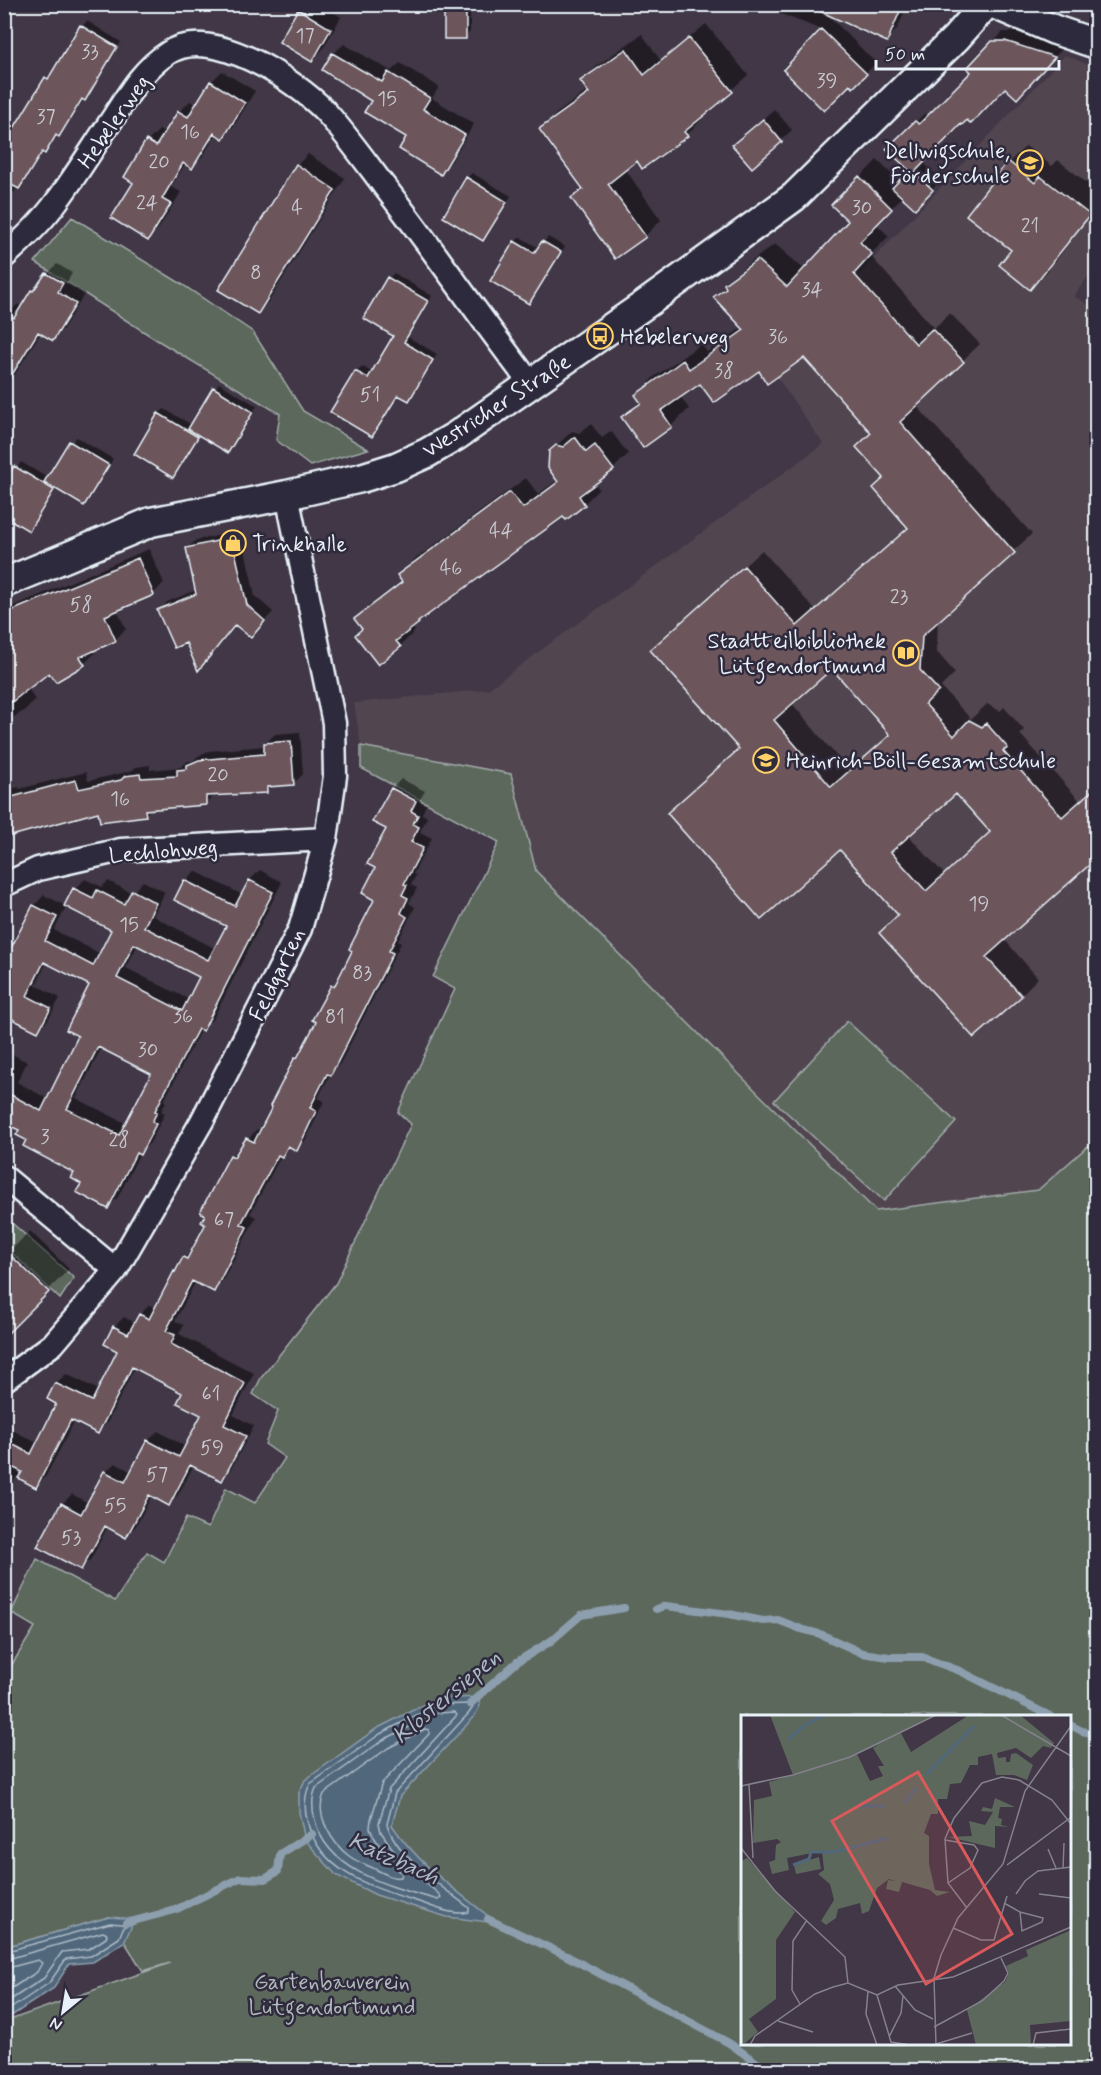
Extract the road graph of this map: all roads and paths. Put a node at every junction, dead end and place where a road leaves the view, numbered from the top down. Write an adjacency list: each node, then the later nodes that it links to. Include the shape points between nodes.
1 (986, 4): 5 (street, Westricher Straße, via 794,197)
2 (994, 4): 3 (street)
3 (1096, 44)
4 (4, 257): 5 (street, Hebelerweg, via 56,202 138,79 159,59 186,45 235,52 279,75 325,111)
5 (530, 383): 6 (street, Westricher Straße, via 427,453 361,478)
6 (287, 495): 7 (street, Westricher Straße, via 151,522); 8 (street, Feldgarten, via 334,723 335,776)
7 (4, 583)
8 (327, 840): 9 (street, Lechlohweg, via 121,850 38,869); 11 (street, Feldgarten, via 300,929 202,1120)
9 (4, 885)
10 (4, 1176): 11 (street)
11 (116, 1270): 12 (street, Feldgarten, via 53,1344)
12 (4, 1380)

